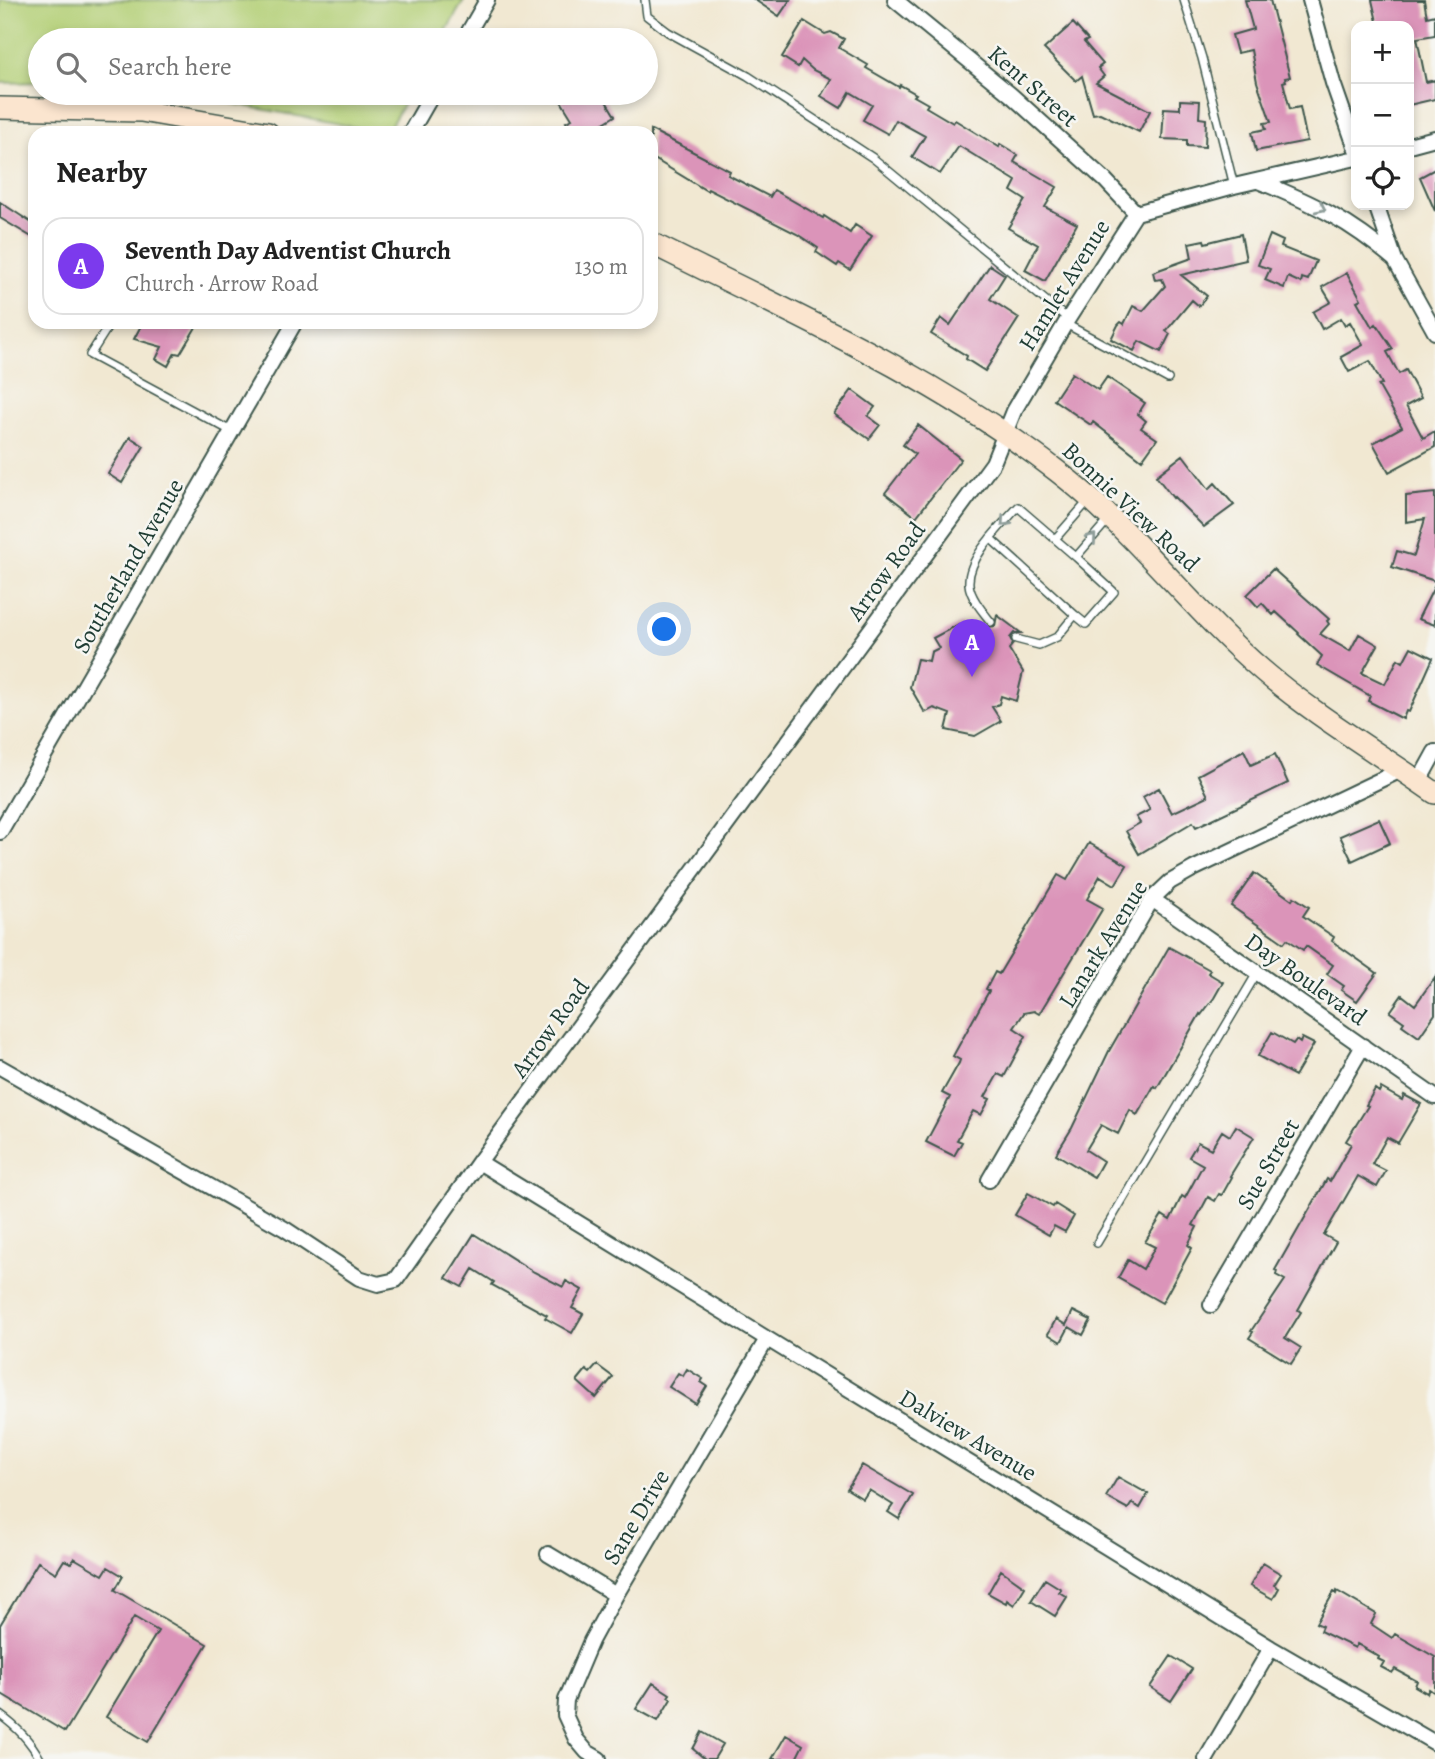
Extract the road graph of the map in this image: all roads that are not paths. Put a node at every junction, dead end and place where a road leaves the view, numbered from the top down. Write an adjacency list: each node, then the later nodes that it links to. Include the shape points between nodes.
1 (487, 0): 6 (street)
2 (645, 0): 21 (lane, via 647,16 668,32 748,76 873,158)
3 (1184, 0): 16 (lane)
4 (1310, 0): 13 (street)
5 (903, 2): 18 (street, Kent Street, via 1105,180)
6 (471, 28)
7 (426, 105): 10 (street)
8 (0, 108): 9 (street, via 141,111)
9 (216, 126)
10 (414, 126)
11 (1435, 138): 12 (street)
12 (1414, 144)
13 (1355, 147)
14 (1351, 159): 15 (street, Hamlet Avenue)
15 (1258, 181): 16 (street, Hamlet Avenue); 20 (street, one-way to 20, via 1334,214)
16 (1234, 186): 18 (street, Hamlet Avenue)
17 (1378, 210): 20 (street)
18 (1136, 213): 21 (street, Hamlet Avenue)
19 (658, 247): 27 (street, Bonnie View Road, via 897,367)
20 (1395, 260): 24 (street)
21 (1067, 321): 25 (lane); 27 (street, Hamlet Avenue)
22 (107, 329): 26 (lane, via 90,355)
23 (291, 329): 26 (street, Southerland Avenue)
24 (1435, 332)
25 (1168, 379)
26 (232, 432): 38 (street, Southerland Avenue)
27 (1004, 433): 28 (street, Bonnie View Road); 44 (street, Arrow Road, via 993,463)
28 (1090, 498): 29 (street, Bonnie View Road); 31 (lane)
29 (1110, 517): 32 (lane, one-way to 29); 37 (street, Bonnie View Road, via 1262,671)
30 (990, 538): 31 (lane, one-way to 30, via 1018,507); 33 (lane); 34 (lane, via 970,570 969,587)
31 (1055, 539): 32 (lane)
32 (1076, 557): 33 (lane, via 1114,592 1086,624)
33 (1075, 615): 35 (lane, via 1057,637 1040,645)
34 (991, 622)
35 (1016, 639)
36 (1435, 752): 37 (street)
37 (1418, 781): 39 (street, Lanark Avenue, via 1193,869)
38 (0, 832)
39 (1152, 898): 40 (street, Day Boulevard); 45 (street, Lanark Avenue)
40 (1257, 973): 41 (street, Day Boulevard); 46 (lane)
41 (1363, 1046): 43 (street, Day Boulevard); 47 (street, Sue Street)
42 (0, 1067): 44 (street, Arrow Road, via 285,1229 359,1278 377,1284 396,1280)
43 (1435, 1097)
44 (479, 1162): 48 (street, Dalview Avenue)
45 (989, 1181)
46 (1097, 1243)
47 (1211, 1305)
48 (767, 1339): 50 (street, Sane Drive); 51 (street, Dalview Avenue)
49 (548, 1554): 50 (street)
50 (616, 1595): 55 (street, Sane Drive, via 566,1700 569,1727 587,1752)
51 (1271, 1648): 53 (street, Dalview Avenue); 56 (street)
52 (0, 1716): 54 (lane, via 31,1743)
53 (1435, 1742)
54 (40, 1759)
55 (599, 1759)
56 (1206, 1759)

